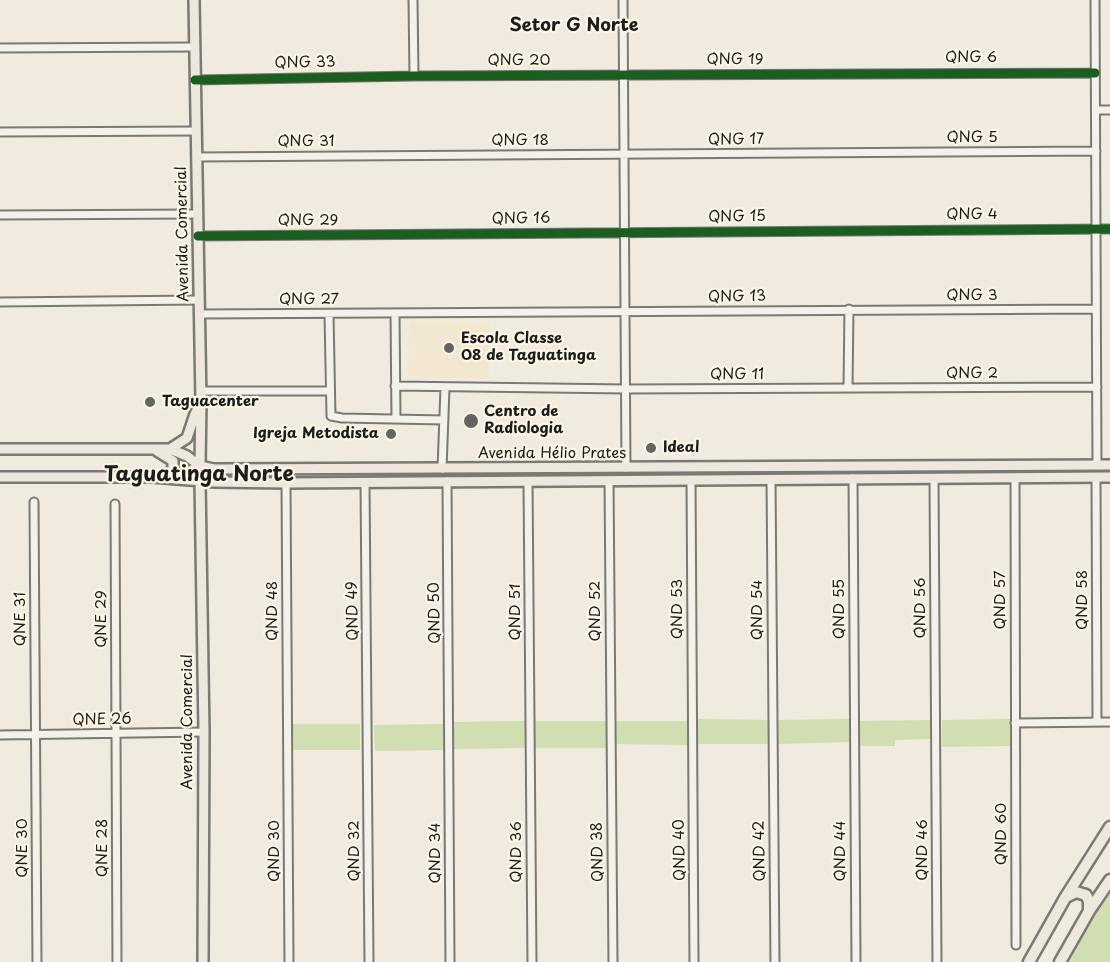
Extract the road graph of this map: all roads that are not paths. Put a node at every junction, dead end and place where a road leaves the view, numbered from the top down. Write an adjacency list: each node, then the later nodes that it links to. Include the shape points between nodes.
1 (194, 0): 5 (main road, Avenida Comercial)
2 (412, 0): 10 (street)
3 (623, 0): 9 (street)
4 (1095, 0): 7 (street)
5 (195, 47): 6 (street); 11 (main road, Avenida Comercial)
6 (0, 48)
7 (1095, 73): 8 (street, QNG 6); 12 (street)
8 (847, 74): 9 (street, QNG 19)
9 (624, 75): 10 (street, QNG 20); 18 (street)
10 (414, 76): 11 (street, QNG 33)
11 (195, 80): 14 (main road, Avenida Comercial)
12 (1096, 110): 13 (street); 16 (street)
13 (1110, 110)
14 (196, 131): 15 (street); 20 (main road, Avenida Comercial)
15 (0, 132)
16 (1096, 151): 17 (street, QNG 5); 25 (street)
17 (848, 152): 18 (street, QNG 17)
18 (624, 154): 19 (street, QNG 18); 26 (street)
19 (416, 155): 20 (street, QNG 31)
20 (197, 157): 21 (main road, Avenida Comercial)
21 (198, 214): 22 (street); 28 (main road, Avenida Comercial)
22 (0, 215)
23 (1110, 229): 25 (street, QNG 4)
24 (849, 230): 25 (street, QNG 4); 26 (street, QNG 15)
25 (1096, 230): 32 (street)
26 (625, 233): 27 (street, QNG 16); 33 (street)
27 (417, 235): 28 (street, QNG 29)
28 (198, 236): 29 (main road, Avenida Comercial)
29 (199, 300): 30 (street); 36 (main road, Avenida Comercial)
30 (0, 302)
31 (849, 309): 32 (street, QNG 3); 33 (street, QNG 13); 41 (street)
32 (1096, 309): 39 (street)
33 (625, 312): 35 (street, QNG 13); 42 (street)
34 (395, 313): 35 (street, QNG 27); 37 (street, QNG 27); 38 (street)
35 (419, 313)
36 (200, 314): 37 (street, QNG 27); 44 (main road, Avenida Comercial)
37 (329, 314): 43 (street)
38 (395, 386): 40 (street, QNG 11); 46 (street)
39 (1097, 387): 41 (street, QNG 2); 52 (street)
40 (445, 388): 42 (street, QNG 11); 47 (street)
41 (848, 388): 42 (street, QNG 11)
42 (626, 389): 55 (street)
43 (330, 391): 44 (street); 46 (street, via 333,417)
44 (201, 392): 45 (main road, Avenida Comercial)
45 (201, 402): 50 (main road, via 187,438); 54 (main road, Avenida Comercial)
46 (396, 419): 47 (street)
47 (444, 420): 57 (street)
48 (0, 449): 49 (main road, Avenida Hélio Prates)
49 (154, 449): 50 (main road, Avenida Hélio Prates); 58 (main road, via 172,461 173,468)
50 (170, 449): 54 (main road, Avenida Hélio Prates)
51 (940, 465): 52 (main road, Avenida Hélio Prates); 56 (main road, Avenida Hélio Prates); 63 (main road, via 895,472)
52 (1097, 465): 53 (main road, Avenida Hélio Prates)
53 (1110, 465)
54 (200, 466): 57 (main road, Avenida Hélio Prates); 58 (main road)
55 (626, 468): 56 (main road, Avenida Hélio Prates); 57 (main road, Avenida Hélio Prates)
56 (654, 468): 68 (main road, via 651,472 614,474)
57 (442, 469): 73 (main road, via 427,474 406,473 402,477)
58 (168, 474): 60 (main road)
59 (0, 477): 60 (main road, Avenida Hélio Prates)
60 (152, 477): 70 (main road, Avenida Hélio Prates)
61 (1110, 477): 66 (main road, Avenida Hélio Prates)
62 (853, 478): 63 (main road, Avenida Hélio Prates); 67 (main road, Avenida Hélio Prates); 89 (street, QND 55)
63 (887, 478): 64 (main road, Avenida Hélio Prates)
64 (934, 478): 65 (main road, Avenida Hélio Prates); 86 (street, QND 56)
65 (1014, 478): 66 (main road, Avenida Hélio Prates); 80 (street, QND 57)
66 (1096, 478): 78 (street, QND 58)
67 (771, 479): 69 (main road, Avenida Hélio Prates); 91 (street, QND 54)
68 (609, 480): 69 (main road, Avenida Hélio Prates); 72 (main road, Avenida Hélio Prates); 90 (street, QND 52)
69 (691, 480): 85 (street, QND 53)
70 (200, 481): 74 (main road, Avenida Hélio Prates); 81 (main road, Avenida Comercial)
71 (447, 481): 72 (main road, Avenida Hélio Prates); 73 (main road, Avenida Hélio Prates); 93 (street, QND 50)
72 (528, 481): 92 (street, QND 51)
73 (405, 482): 75 (main road, Avenida Hélio Prates)
74 (286, 483): 75 (main road, Avenida Hélio Prates); 87 (street, QND 48)
75 (365, 483): 88 (street, QND 49)
76 (34, 502): 84 (street, QNE 31)
77 (115, 504): 82 (street, QNE 29)
78 (1097, 722): 79 (street); 80 (street)
79 (1110, 722)
80 (1016, 723): 98 (street, QND 60)
81 (204, 732): 82 (street, QNE 26); 101 (main road, Avenida Comercial)
82 (115, 734): 84 (street, QNE 26); 100 (street, QNE 28)
83 (0, 735): 84 (street, QNE 26)
84 (36, 735): 99 (street, QNE 30)
85 (692, 738): 107 (street, QND 40)
86 (936, 738): 110 (street, QND 46)
87 (288, 740): 102 (street, QND 30)
88 (368, 740): 103 (street, QND 32)
89 (854, 740): 109 (street, QND 44)
90 (611, 741): 106 (street, QND 38)
91 (773, 741): 108 (street, QND 42)
92 (530, 742): 105 (street, QND 36)
93 (450, 744): 104 (street, QND 34)
94 (1110, 827): 96 (highway)
95 (1110, 880): 97 (highway)
96 (1065, 898): 97 (highway, via 1076,892 1083,894 1089,900); 111 (highway)
97 (1089, 911): 112 (highway)
98 (1016, 945)
99 (37, 962)
100 (117, 962)
101 (203, 962)
102 (289, 962)
103 (369, 962)
104 (450, 962)
105 (532, 962)
106 (613, 962)
107 (694, 962)
108 (775, 962)
109 (856, 962)
110 (937, 962)
111 (1029, 962)
112 (1060, 962)

